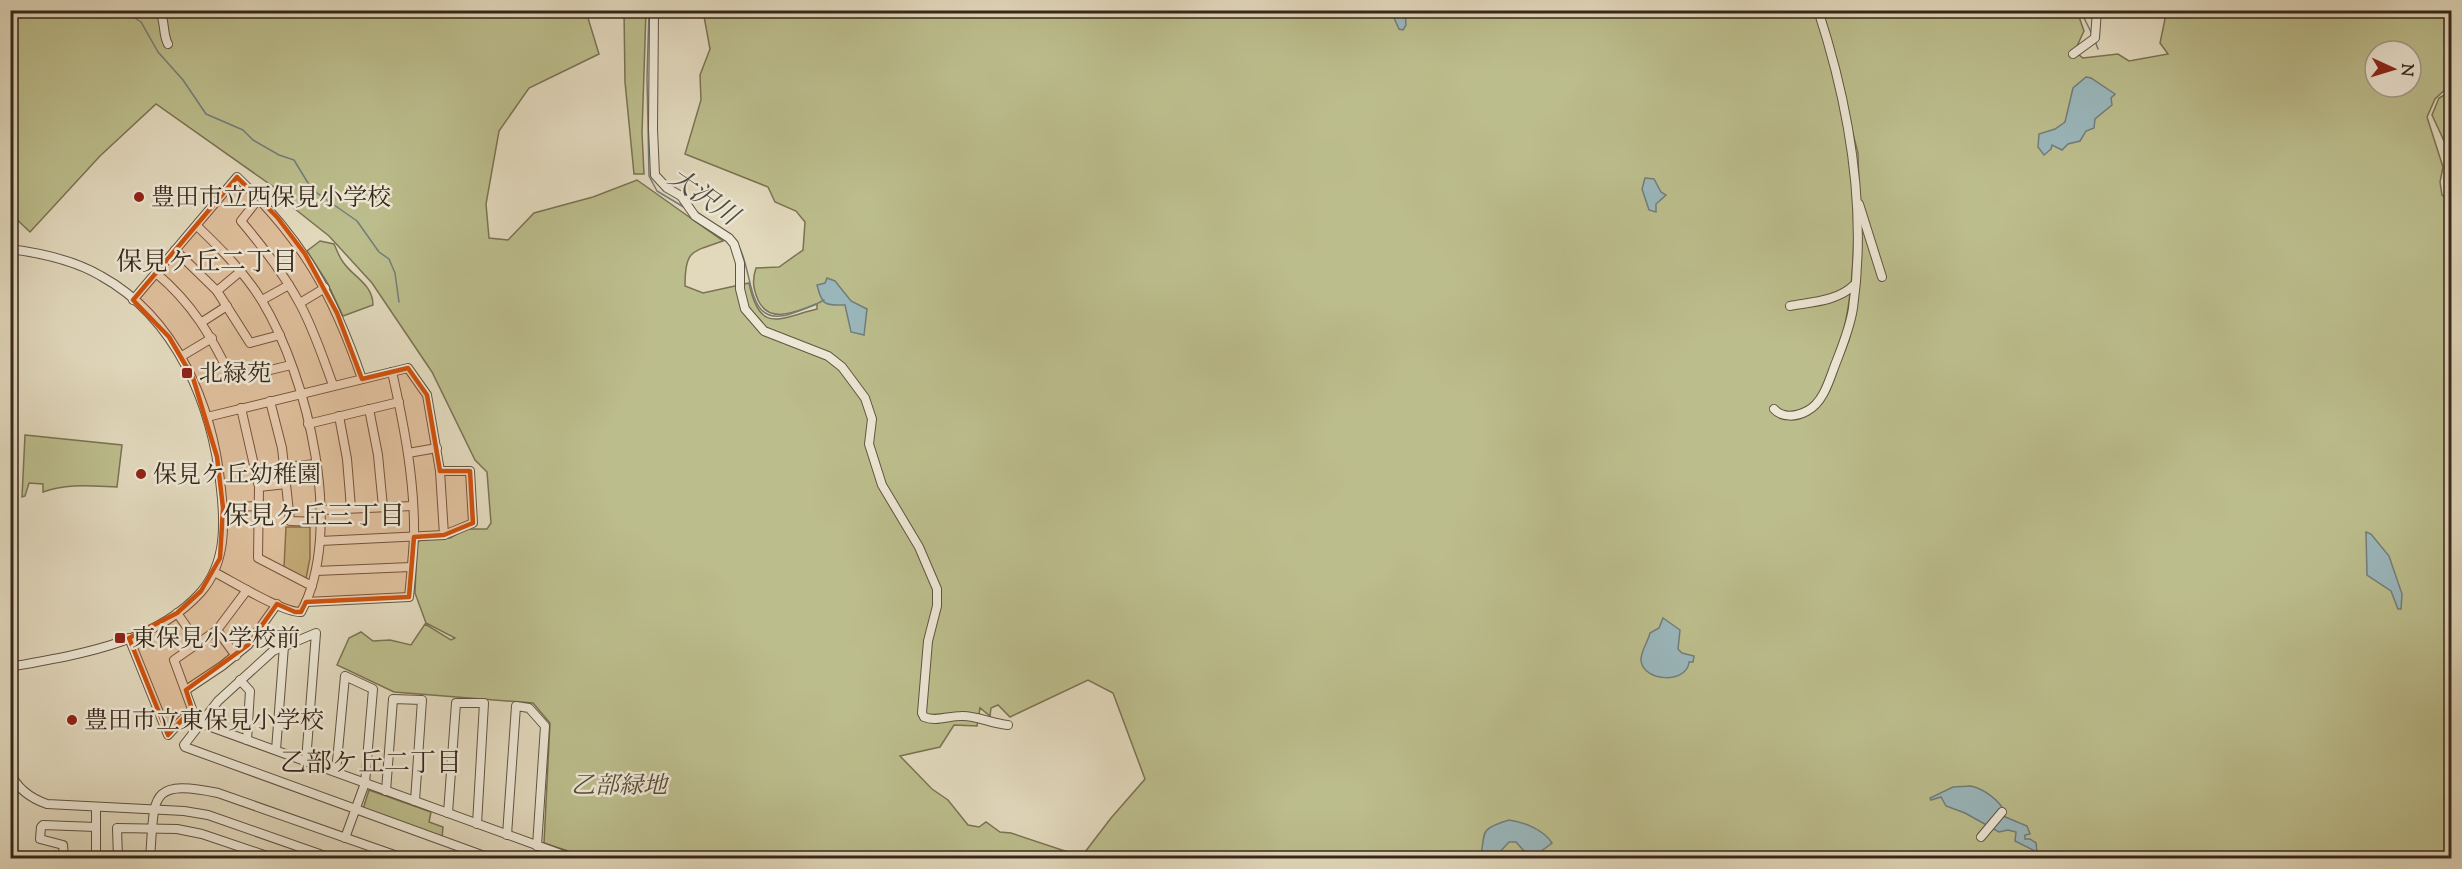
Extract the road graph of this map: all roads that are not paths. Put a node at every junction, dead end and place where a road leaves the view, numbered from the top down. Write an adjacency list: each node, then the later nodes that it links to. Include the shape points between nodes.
1 (159, 10): 5 (street)
2 (654, 10): 75 (street, via 654,170 662,184 734,244 745,309 756,323 764,331 828,356 842,367 865,398 872,419 869,444 882,485 919,548 937,589 922,713 924,717 962,716)
3 (1818, 10): 7 (street, via 1846,120)
4 (2097, 10): 6 (street, via 2094,39)
5 (168, 44)
6 (2073, 54)
7 (1856, 194): 14 (street); 16 (street)
8 (260, 198): 9 (street, via 237,177); 15 (street, via 241,221); 17 (street, via 305,254)
9 (197, 226): 11 (street); 12 (street)
10 (10, 249): 19 (street, via 76,264 102,276)
11 (175, 250): 13 (street); 18 (street)
12 (241, 271): 18 (street); 20 (street)
13 (156, 273): 19 (street); 24 (street, via 182,296)
14 (1882, 277)
15 (289, 285): 20 (street); 21 (street)
16 (1854, 285): 23 (street, via 1832,298); 36 (street, via 1849,325 1815,405 1799,415 1784,416)
17 (325, 288): 21 (street); 30 (street)
18 (217, 291): 22 (street)
19 (133, 300): 27 (street)
20 (262, 300): 25 (street)
21 (300, 303): 31 (street)
22 (227, 306): 24 (street); 25 (street, via 250,343)
23 (1790, 306)
24 (202, 322): 26 (street)
25 (280, 335): 28 (street)
26 (212, 338): 27 (street); 28 (street, via 232,379)
27 (182, 356): 39 (street)
28 (291, 365): 32 (street)
29 (392, 372): 30 (street); 34 (street); 41 (street, via 408,368 427,395)
30 (362, 379): 31 (street)
31 (333, 386): 32 (street)
32 (302, 394): 33 (street); 40 (street)
33 (270, 401): 35 (street); 44 (street)
34 (399, 402): 37 (street); 42 (street)
35 (241, 408): 39 (street); 47 (street)
36 (1773, 408)
37 (369, 409): 38 (street); 50 (street)
38 (339, 416): 40 (street); 52 (street, via 348,459)
39 (207, 417): 51 (street)
40 (308, 424): 43 (street)
41 (437, 448): 42 (street); 45 (street)
42 (408, 453): 49 (street)
43 (316, 464): 44 (street); 53 (street)
44 (285, 467): 46 (street)
45 (440, 471): 55 (street); 55 (street, via 470,471 472,523)
46 (286, 484): 47 (street); 54 (street, via 290,521)
47 (259, 487): 48 (street)
48 (257, 506): 51 (street); 61 (street, via 258,558)
49 (413, 506): 50 (street); 56 (street)
50 (383, 507): 52 (street)
51 (223, 508): 60 (street, via 223,543)
52 (351, 508): 53 (street)
53 (321, 510): 54 (street)
54 (320, 522): 57 (street)
55 (444, 535): 56 (street)
56 (414, 537): 57 (street); 58 (street)
57 (321, 541): 59 (street)
58 (411, 567): 59 (street); 63 (street, via 410,597)
59 (316, 571): 61 (street)
60 (214, 572): 62 (street); 65 (street, via 201,591)
61 (312, 586): 63 (street)
62 (248, 590): 64 (street); 66 (street)
63 (306, 602): 64 (street, via 301,612)
64 (277, 604): 70 (street)
65 (177, 613): 67 (street); 68 (street)
66 (217, 630): 68 (street); 70 (street)
67 (129, 638): 71 (street, via 78,654); 73 (street, via 168,735 192,709)
68 (198, 643): 73 (street, via 174,660)
69 (284, 646): 72 (street); 77 (street); 78 (street, via 316,633)
70 (236, 656): 73 (street)
71 (10, 667)
72 (240, 680): 74 (street); 76 (street, via 250,691)
73 (186, 690)
74 (200, 723): 76 (street); 85 (street, via 185,747)
75 (1008, 725)
76 (247, 740): 77 (street)
77 (276, 750): 78 (street)
78 (306, 761): 80 (street)
79 (10, 772): 84 (street, via 17,785 35,800)
80 (336, 772): 81 (street); 81 (street, via 345,676 373,689)
81 (365, 783): 82 (street); 85 (street)
82 (386, 791): 83 (street); 83 (street, via 393,699 422,700)
83 (415, 801): 88 (street)
84 (96, 808): 86 (street); 90 (street)
85 (356, 809): 94 (street); 106 (street)
86 (154, 810): 91 (street); 94 (street, via 158,798 168,789 193,787); 104 (street, via 208,815)
87 (2002, 812): 93 (street)
88 (448, 813): 89 (street); 89 (street, via 456,703 484,703)
89 (477, 824): 92 (street)
90 (96, 827): 97 (street, via 40,827 40,840 63,845); 98 (street)
91 (153, 830): 96 (street, via 202,834); 99 (street, via 117,828); 100 (street)
92 (507, 835): 95 (street); 95 (street, via 516,706 529,708 544,726)
93 (1981, 837)
94 (345, 838): 105 (street)
95 (537, 846): 107 (street)
96 (247, 849): 102 (street); 103 (street)
97 (64, 858)
98 (96, 858)
99 (118, 858)
100 (150, 858): 101 (street)
101 (157, 858)
102 (246, 858)
103 (273, 858)
104 (331, 858)
105 (403, 858)
106 (490, 858)
107 (572, 858)

